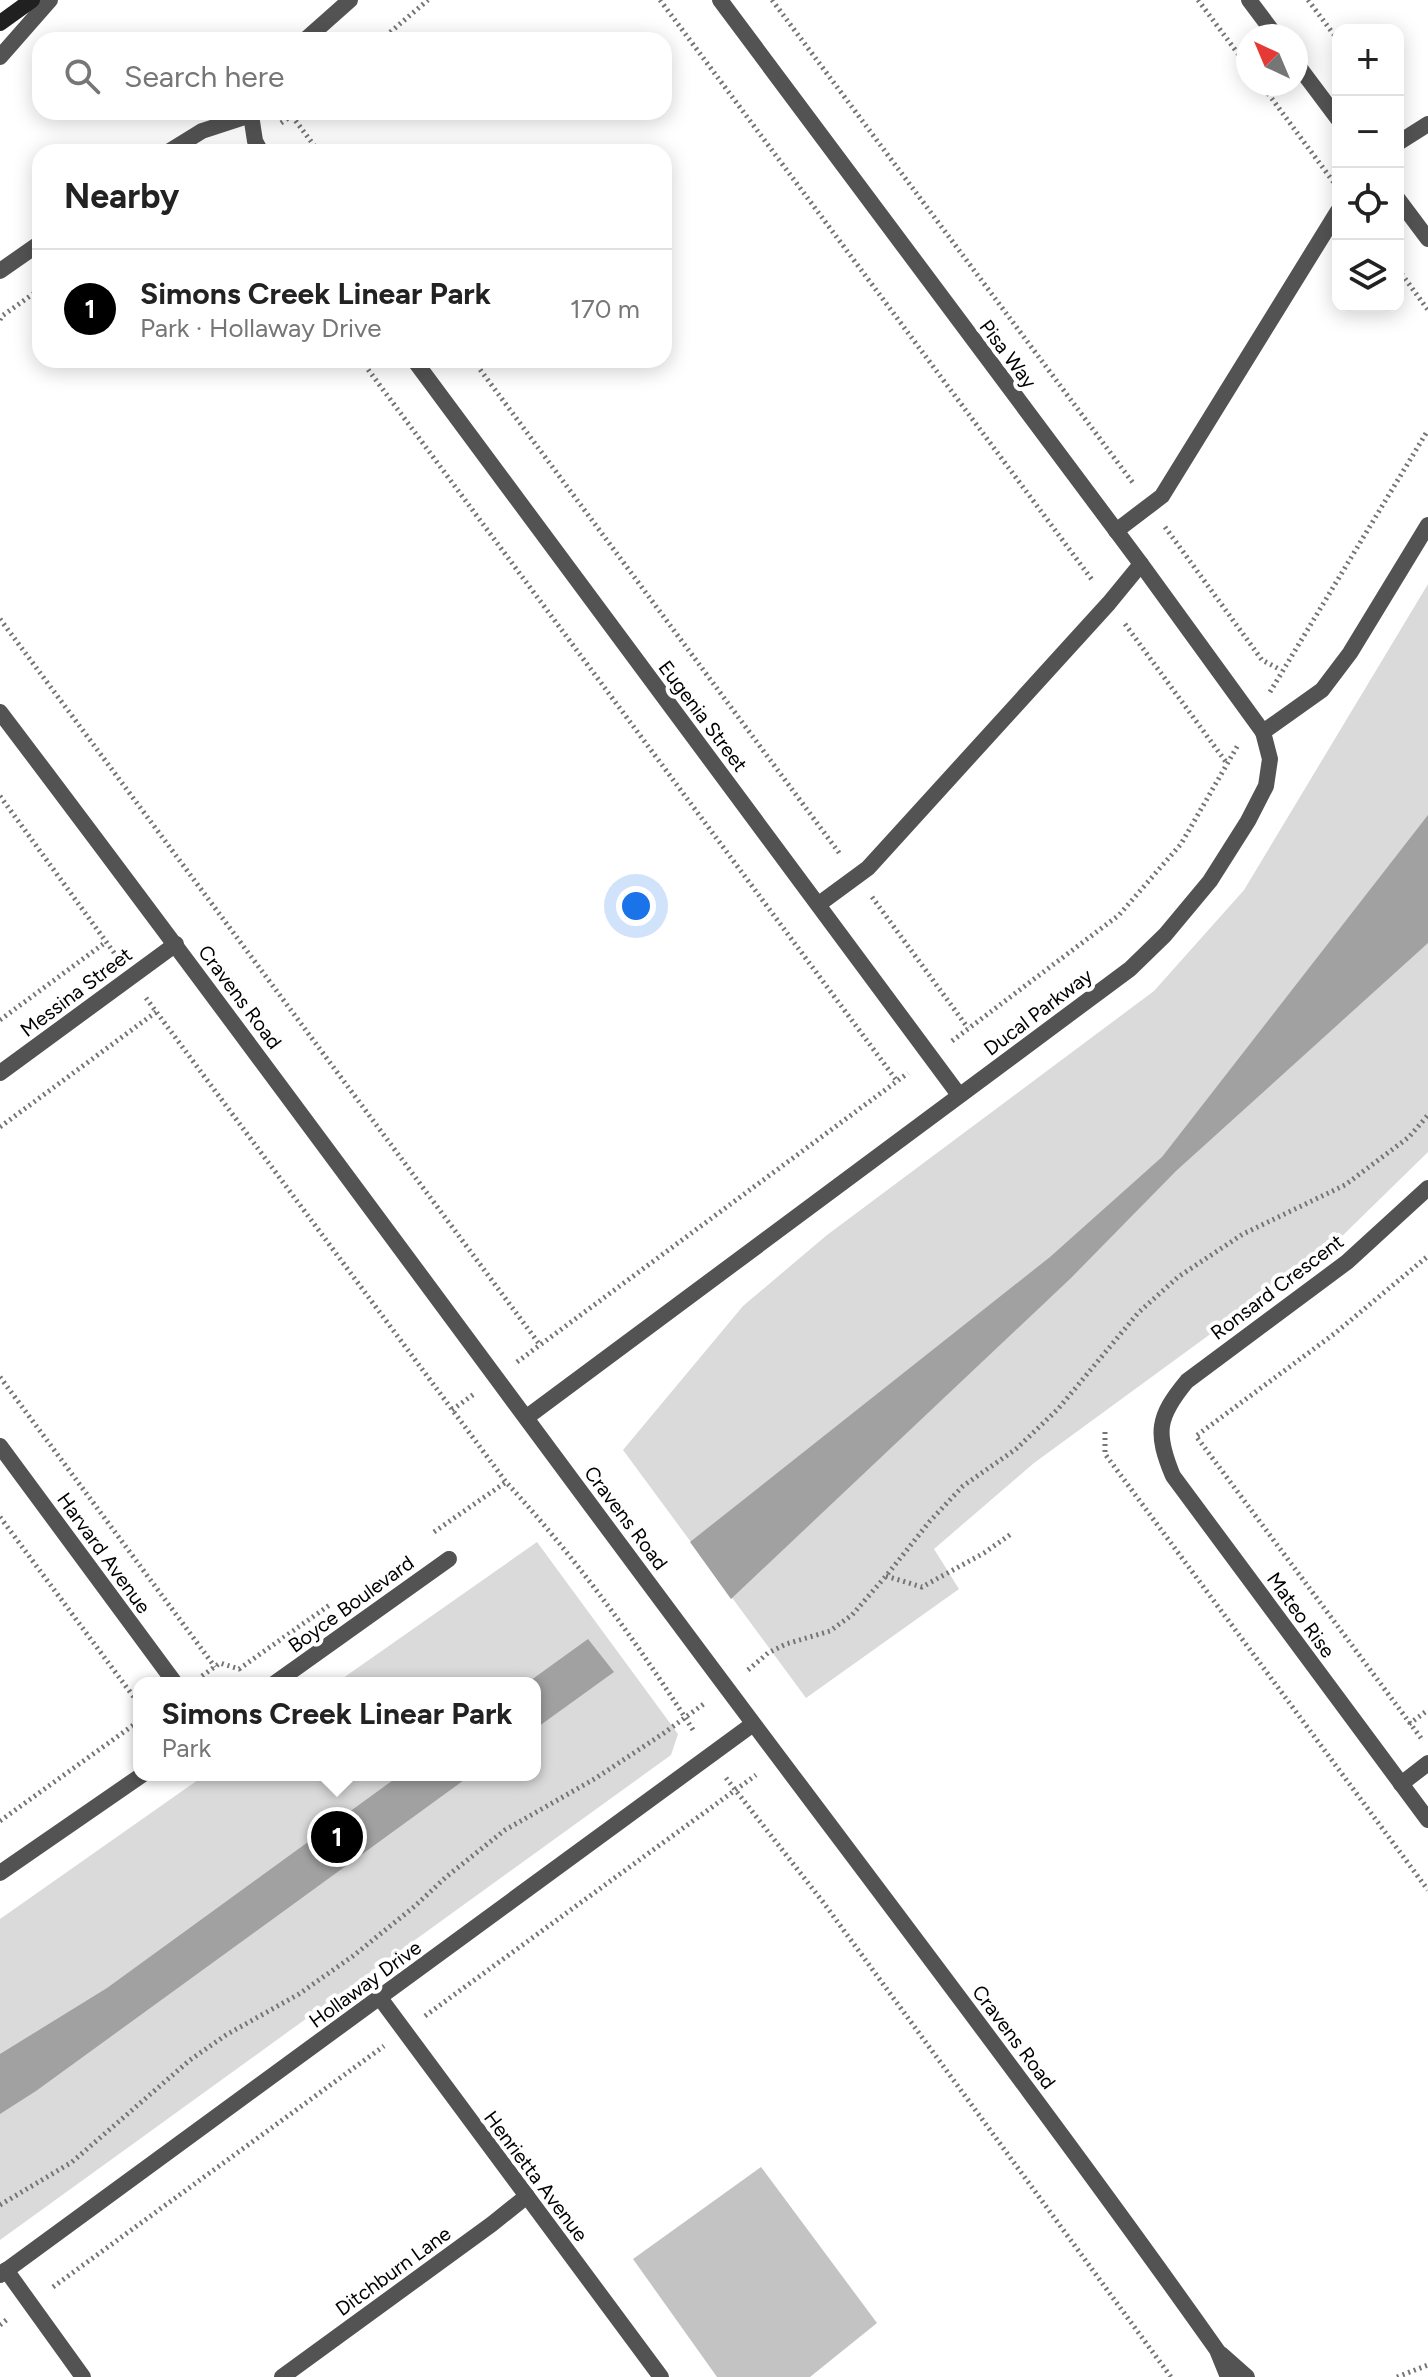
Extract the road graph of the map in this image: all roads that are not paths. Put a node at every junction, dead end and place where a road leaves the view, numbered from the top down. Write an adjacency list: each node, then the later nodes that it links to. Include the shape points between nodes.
1 (32, 0): 6 (main road)
2 (50, 0): 9 (street)
3 (350, 0): 8 (street)
4 (720, 0): 25 (street, Pisa Way)
5 (1249, 0): 7 (street)
6 (0, 23)
7 (1267, 24)
8 (314, 32)
9 (0, 57)
10 (1308, 79): 11 (street)
11 (1332, 111)
12 (234, 120): 16 (street)
13 (252, 120): 17 (street)
14 (1428, 124): 15 (street)
15 (1404, 139)
16 (181, 144)
17 (257, 144)
18 (1404, 207): 20 (street)
19 (1332, 221): 25 (street, via 1162,496)
20 (1428, 239)
21 (32, 249): 22 (street)
22 (0, 271)
23 (420, 368): 29 (street, Eugenia Street)
24 (1428, 525): 28 (street, via 1322,690)
25 (1116, 531): 26 (street, Pisa Way)
26 (1141, 564): 28 (street, Pisa Way); 29 (street, via 858,878)
27 (0, 712): 30 (street, Cravens Road)
28 (1259, 725): 32 (street, Ducal Parkway, via 1270,759 1266,786 1201,892 1130,969)
29 (819, 904): 32 (street, Eugenia Street)
30 (176, 944): 31 (street, Messina Street); 34 (street, Cravens Road)
31 (0, 1073)
32 (959, 1095): 34 (street, Ducal Parkway)
33 (1428, 1188): 35 (street, Ronsard Crescent, via 1347,1262 1187,1381 1169,1403)
34 (527, 1417): 40 (street, Cravens Road)
35 (1161, 1426): 43 (street, Mateo Rise, via 1162,1450 1173,1476)
36 (0, 1446): 38 (street, Harvard Avenue)
37 (449, 1559): 39 (street, Boyce Boulevard)
38 (171, 1677)
39 (283, 1677)
40 (753, 1724): 46 (street, Hollaway Drive); 49 (street, Cravens Road)
41 (1428, 1763): 43 (street)
42 (133, 1781): 45 (street)
43 (1401, 1784): 44 (street, Mateo Rise)
44 (1428, 1820)
45 (0, 1873)
46 (380, 1998): 47 (street, Henrietta Avenue); 48 (street, Hollaway Drive)
47 (527, 2196): 51 (street, Ditchburn Lane); 52 (street, Henrietta Avenue)
48 (3, 2272): 50 (street)
49 (1217, 2350): 53 (street, Cravens Road); 54 (street, Cravens Road)
50 (83, 2377)
51 (282, 2377)
52 (661, 2377)
53 (1228, 2377)
54 (1247, 2377)

